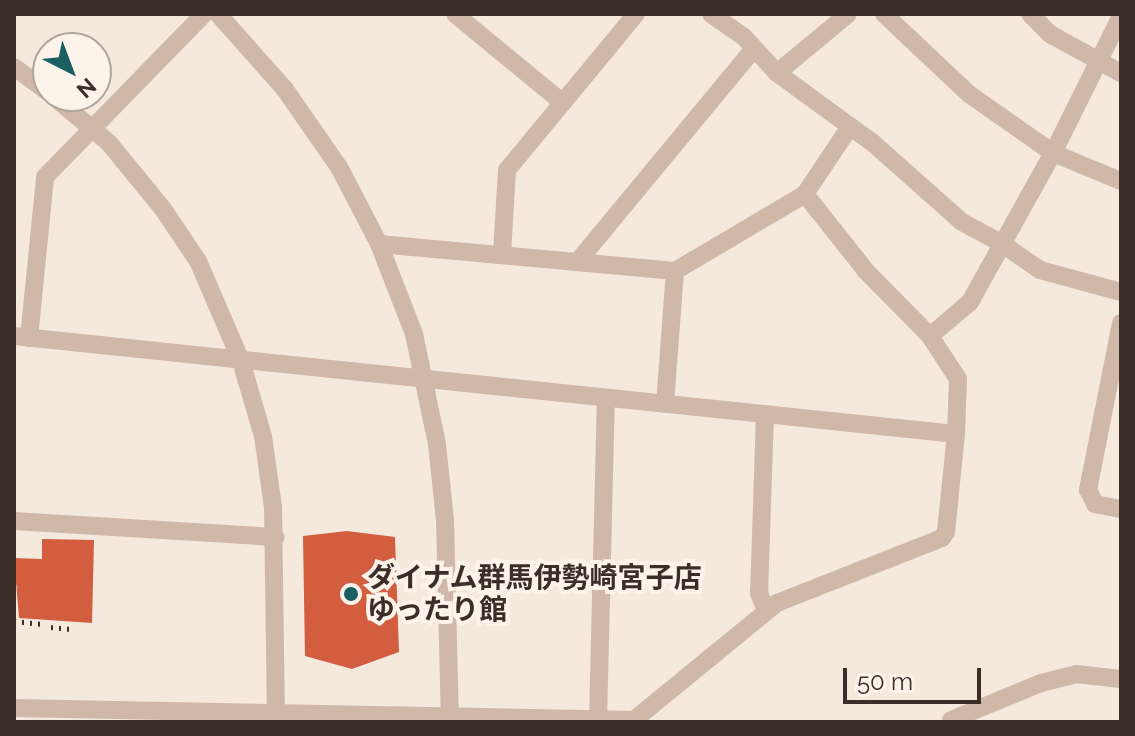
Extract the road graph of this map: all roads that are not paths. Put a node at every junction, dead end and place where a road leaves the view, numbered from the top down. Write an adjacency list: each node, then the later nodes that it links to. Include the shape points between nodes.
1 (204, 14): 19 (street)
2 (455, 14): 16 (street)
3 (636, 14): 16 (street)
4 (711, 14): 10 (street, via 744,37)
5 (848, 14): 13 (street)
6 (884, 14): 20 (street, via 969,94)
7 (1030, 14): 11 (street, via 1050,34)
8 (1121, 16): 11 (street)
9 (229, 17): 24 (street, via 311,124)
10 (753, 50): 13 (street); 26 (street)
11 (1096, 61): 14 (street); 20 (street)
12 (14, 67): 15 (street)
13 (777, 73): 18 (street)
14 (1121, 73)
15 (32, 80)
16 (563, 103): 25 (street, via 507,170)
17 (72, 112): 19 (street)
18 (849, 128): 22 (street); 23 (street, via 962,222)
19 (93, 129): 31 (street, via 45,177); 32 (street, via 163,209 198,261)
20 (1053, 153): 21 (street); 23 (street)
21 (1121, 181)
22 (805, 194): 27 (street); 30 (street, via 866,271)
23 (1001, 243): 28 (street, via 1040,270); 30 (street, via 970,302)
24 (379, 244): 25 (street); 33 (street)
25 (502, 254): 26 (street)
26 (579, 260): 27 (street)
27 (675, 271): 35 (street)
28 (1121, 292)
29 (1121, 323): 38 (street, via 1088,490 1095,504)
30 (930, 336): 37 (street, via 958,379)
31 (21, 337): 32 (street)
32 (241, 361): 33 (street); 40 (street, via 263,436)
33 (426, 379): 34 (street); 45 (street, via 445,520)
34 (606, 398): 35 (street); 47 (street)
35 (665, 404): 36 (street)
36 (765, 414): 37 (street); 41 (street, via 759,593)
37 (956, 434): 41 (street, via 942,538)
38 (1121, 509)
39 (14, 521): 40 (street)
40 (276, 537): 44 (street)
41 (766, 611): 47 (street, via 641,717)
42 (1121, 679): 46 (street, via 1076,674)
43 (14, 708): 44 (street)
44 (276, 714): 45 (street)
45 (450, 720): 47 (street)
46 (951, 720)
47 (598, 721)

